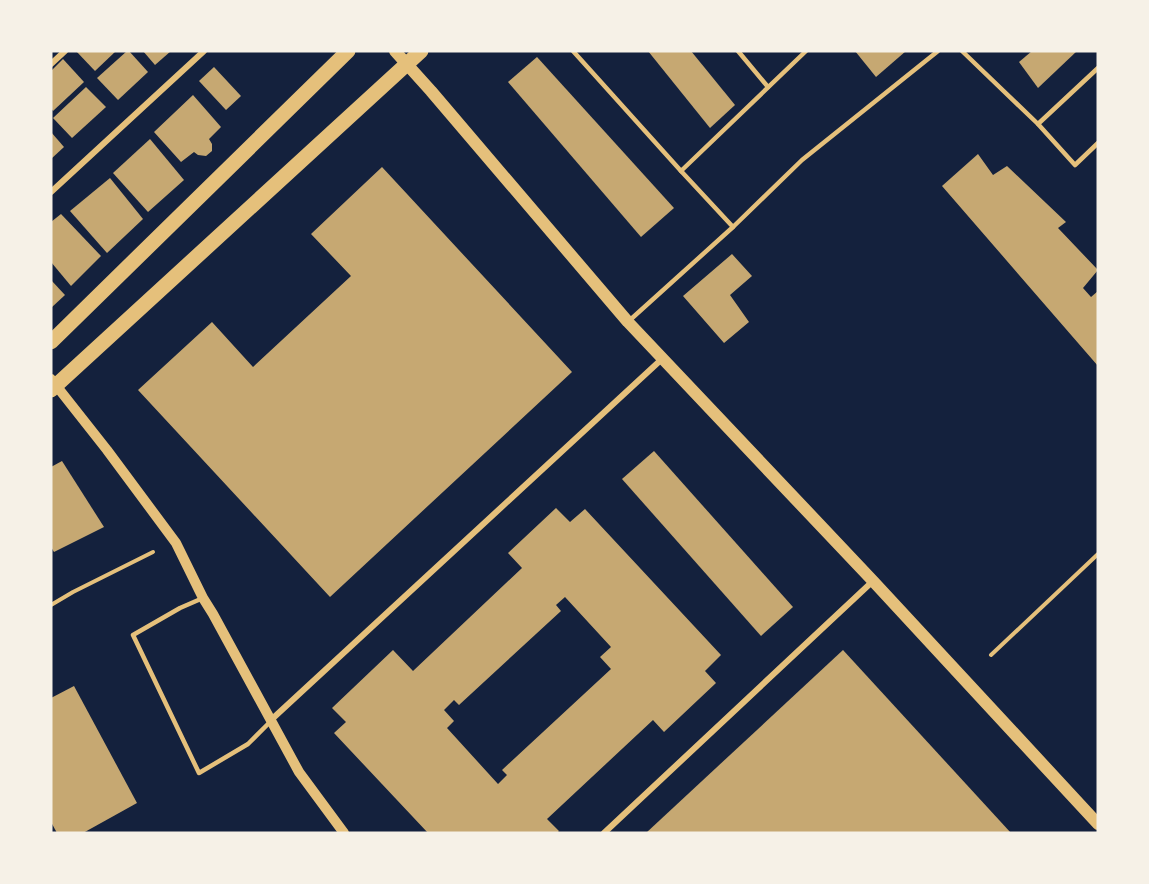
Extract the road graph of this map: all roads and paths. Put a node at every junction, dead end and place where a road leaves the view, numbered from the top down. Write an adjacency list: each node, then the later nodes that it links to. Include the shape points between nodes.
1 (65, 51): 11 (street)
2 (204, 51): 18 (street)
3 (348, 51): 21 (main road)
4 (395, 51): 12 (main road)
5 (421, 51): 12 (main road)
6 (573, 51): 17 (lane)
7 (738, 51): 14 (lane)
8 (806, 51): 14 (lane)
9 (938, 51): 19 (lane, via 802,160)
10 (962, 51): 15 (lane)
11 (51, 64)
12 (407, 64): 20 (main road); 23 (main road)
13 (1098, 68): 15 (lane)
14 (768, 87): 17 (lane)
15 (1038, 124): 16 (lane, via 1075,165)
16 (1098, 143)
17 (681, 171): 19 (lane)
18 (51, 192)
19 (734, 227): 20 (lane)
20 (627, 322): 22 (main road)
21 (51, 342)
22 (663, 358): 26 (main road); 30 (street)
23 (53, 385): 27 (street, via 177,543)
24 (153, 552): 28 (path)
25 (1098, 554): 29 (path)
26 (873, 581): 31 (main road); 33 (street)
27 (203, 598): 30 (street); 30 (lane, via 133,635 199,773 248,744)
28 (51, 605)
29 (991, 655)
30 (271, 720): 32 (street, via 299,772)
31 (1098, 824)
32 (344, 833)
33 (604, 833)

